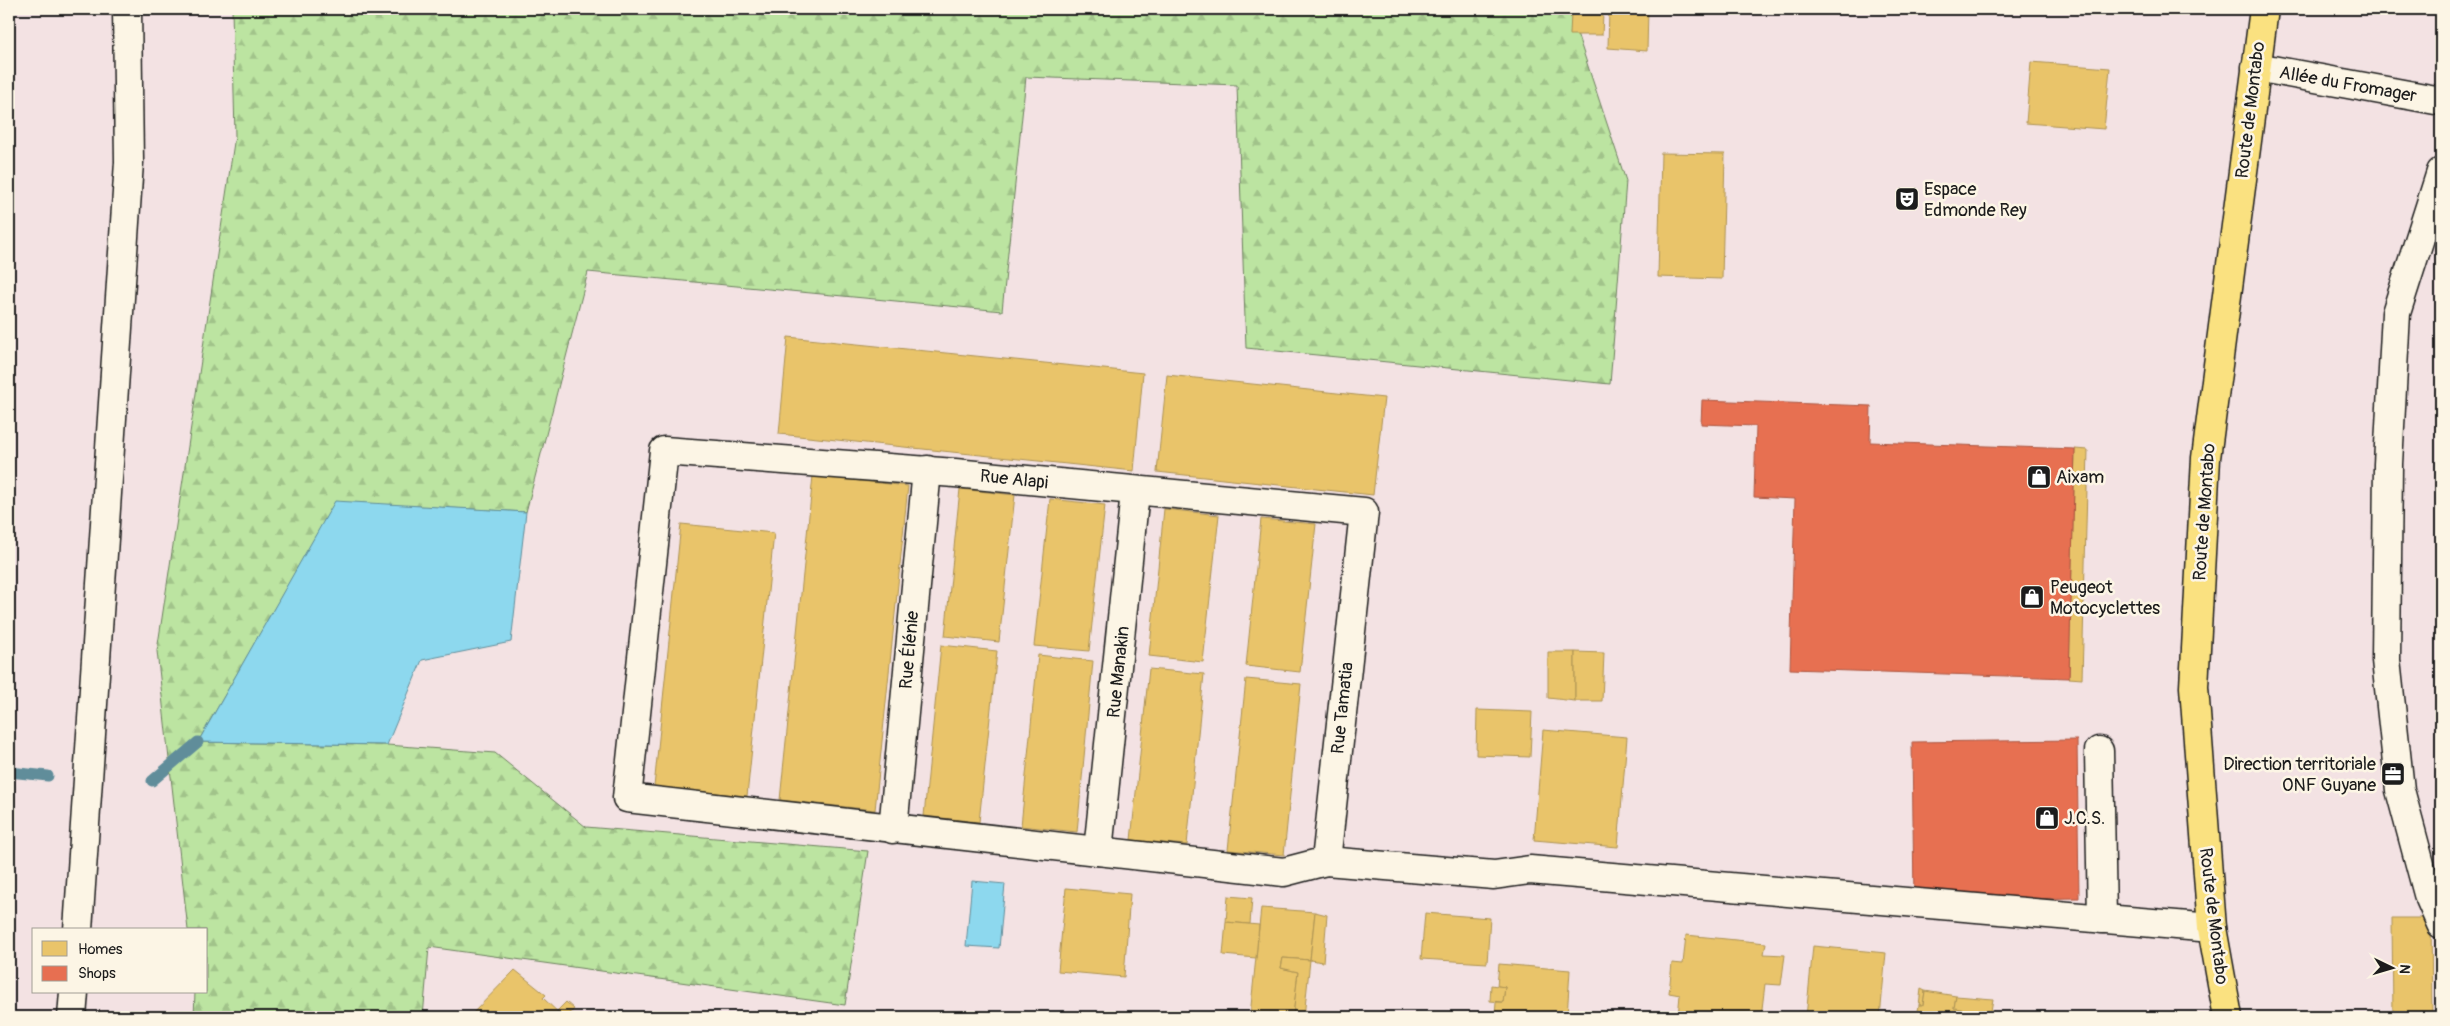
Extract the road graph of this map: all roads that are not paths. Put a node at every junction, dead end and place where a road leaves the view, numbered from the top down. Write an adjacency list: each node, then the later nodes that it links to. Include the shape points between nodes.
1 (127, 9): 15 (street, via 129,162)
2 (2264, 9): 3 (main road, Route de Montabo)
3 (2256, 67): 4 (street, Allée du Fromager); 16 (main road, Route de Montabo, via 2206,458 2194,677 2198,770)
4 (2441, 101)
5 (2441, 172): 14 (street, via 2396,313 2388,464 2386,650 2400,790 2428,894)
6 (927, 470): 7 (street, Rue Alapi); 10 (street, Rue Élénie); 10 (street, Rue Alapi, via 664,451 627,798)
7 (1135, 492): 8 (street, Rue Alapi); 11 (street, Rue Manakin)
8 (1364, 512): 12 (street, Rue Tamatia)
9 (2099, 751): 13 (street)
10 (893, 829): 11 (street)
11 (1098, 851): 12 (street, via 1284,872)
12 (1326, 861): 13 (street, via 1494,875 1530,870)
13 (2102, 918): 16 (street)
14 (2441, 924)
15 (78, 928)
16 (2212, 928): 19 (main road, Route de Montabo)
17 (74, 994): 18 (street)
18 (72, 1017)
19 (2228, 1017)

